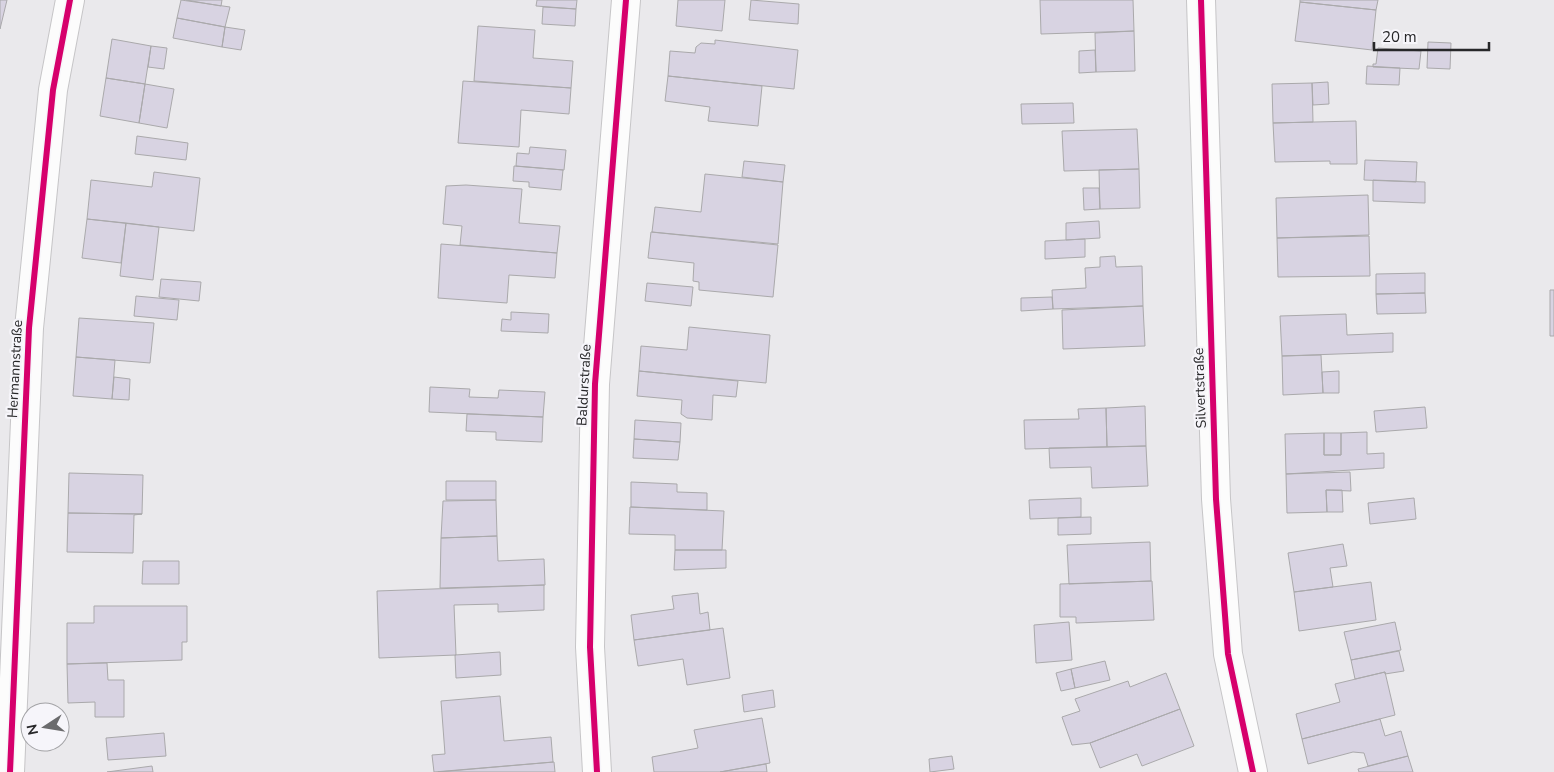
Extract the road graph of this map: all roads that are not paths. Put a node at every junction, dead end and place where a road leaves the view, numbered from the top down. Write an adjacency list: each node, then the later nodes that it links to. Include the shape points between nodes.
1 (70, 0): 4 (street, Hermannstraße, via 53,90 29,328)
2 (626, 0): 5 (street, Baldurstraße, via 595,384 590,647)
3 (1201, 0): 6 (street, Silvertstraße, via 1216,498 1228,654)
4 (10, 772)
5 (597, 772)
6 (1253, 772)

